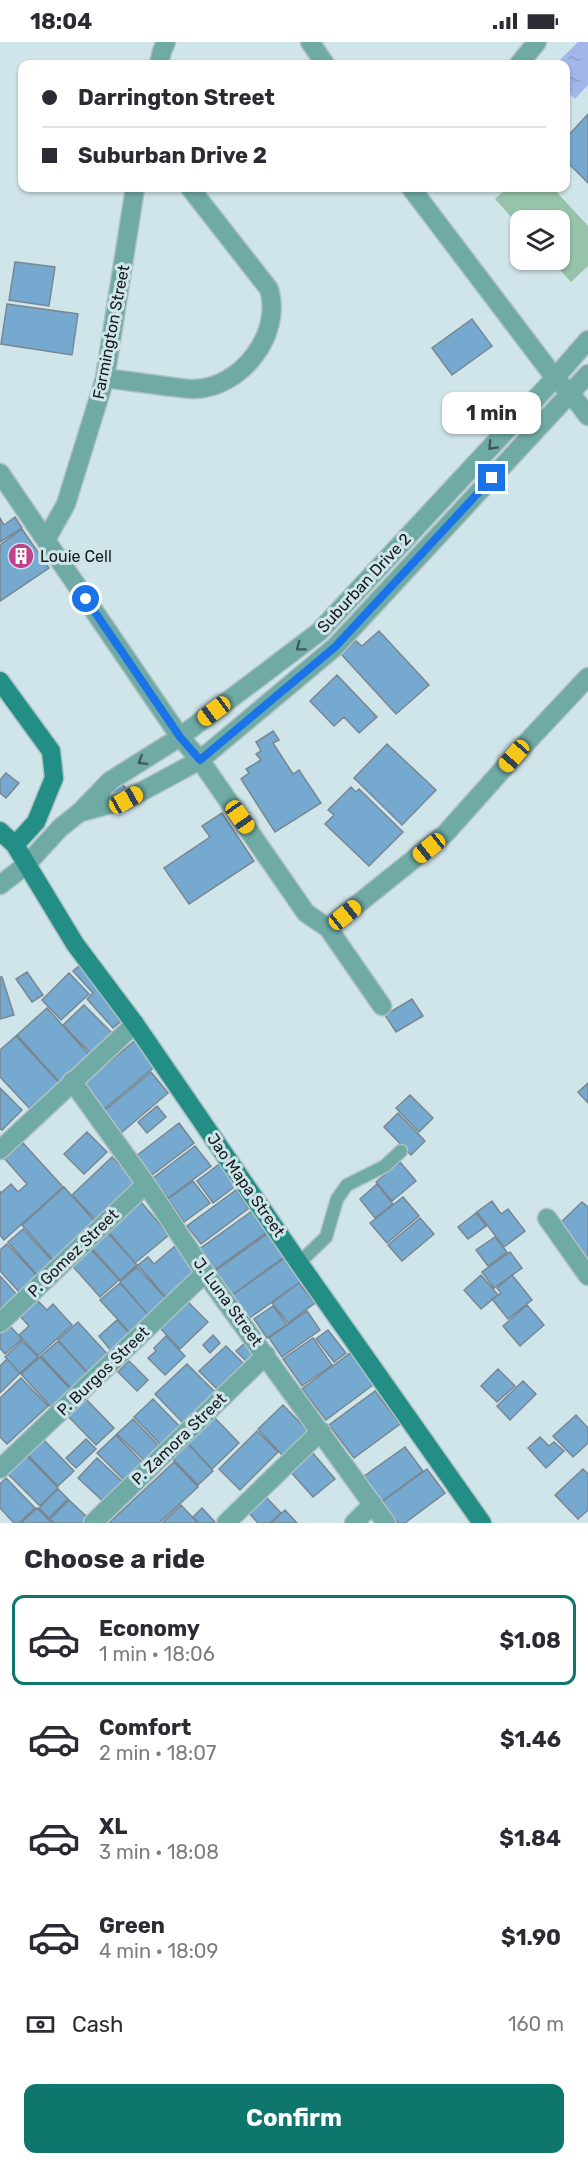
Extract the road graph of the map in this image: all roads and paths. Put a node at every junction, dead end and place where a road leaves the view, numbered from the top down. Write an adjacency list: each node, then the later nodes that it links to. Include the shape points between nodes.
1 (166, 42): 4 (street)
2 (310, 42): 5 (street)
3 (537, 42): 6 (street)
4 (160, 60)
5 (322, 60)
6 (522, 60)
7 (134, 192): 12 (street, Farmington Street)
8 (193, 192): 12 (street, via 269,289 272,316 263,345 218,386 193,389)
9 (417, 192): 13 (street)
10 (588, 340): 13 (street, Suburban Drive 2)
11 (588, 374): 14 (street, Suburban Drive 2)
12 (105, 378): 17 (street, Farmington Street, via 66,504)
13 (555, 378): 14 (street); 20 (street, Suburban Drive 2, one-way to 20, via 320,632)
14 (572, 394): 15 (street); 21 (street, Suburban Drive 2, via 335,647)
15 (588, 416)
16 (0, 474): 17 (street)
17 (46, 540): 20 (street)
18 (588, 677): 27 (street, via 446,834)
19 (0, 681): 24 (street, via 51,751 54,778 36,822)
20 (180, 737): 21 (street); 22 (street, Suburban Drive 2, one-way to 22, via 110,781)
21 (200, 760): 22 (street, Suburban Drive 2, via 126,800); 27 (street, via 306,913)
22 (80, 812): 25 (street, Suburban Drive 2)
23 (0, 831): 24 (street)
24 (15, 844): 25 (street, Jao Mapa Street)
25 (26, 865): 26 (street, Suburban Drive 2); 29 (street, Jao Mapa Street, via 75,944)
26 (0, 885)
27 (328, 928): 28 (street)
28 (382, 1006)
29 (135, 1024): 30 (street); 35 (street, Jao Mapa Street)
30 (72, 1081): 31 (street); 33 (street, J. Luna Street)
31 (0, 1150)
32 (401, 1151): 35 (lane, via 385,1166 347,1185 326,1237)
33 (146, 1184): 36 (street, J. Luna Street); 38 (street, P. Gomez Street)
34 (547, 1218): 37 (street)
35 (299, 1263): 47 (street, Jao Mapa Street)
36 (205, 1273): 39 (street, J. Luna Street); 41 (street, P. Burgos Street)
37 (588, 1276)
38 (0, 1323)
39 (266, 1355): 40 (street, J. Luna Street); 43 (street, P. Zamora Street)
40 (321, 1431): 42 (street, J. Luna Street); 44 (street)
41 (0, 1469)
42 (373, 1504): 45 (street); 46 (street, J. Luna Street)
43 (93, 1523)
44 (226, 1523)
45 (354, 1523)
46 (386, 1523)
47 (482, 1523)

